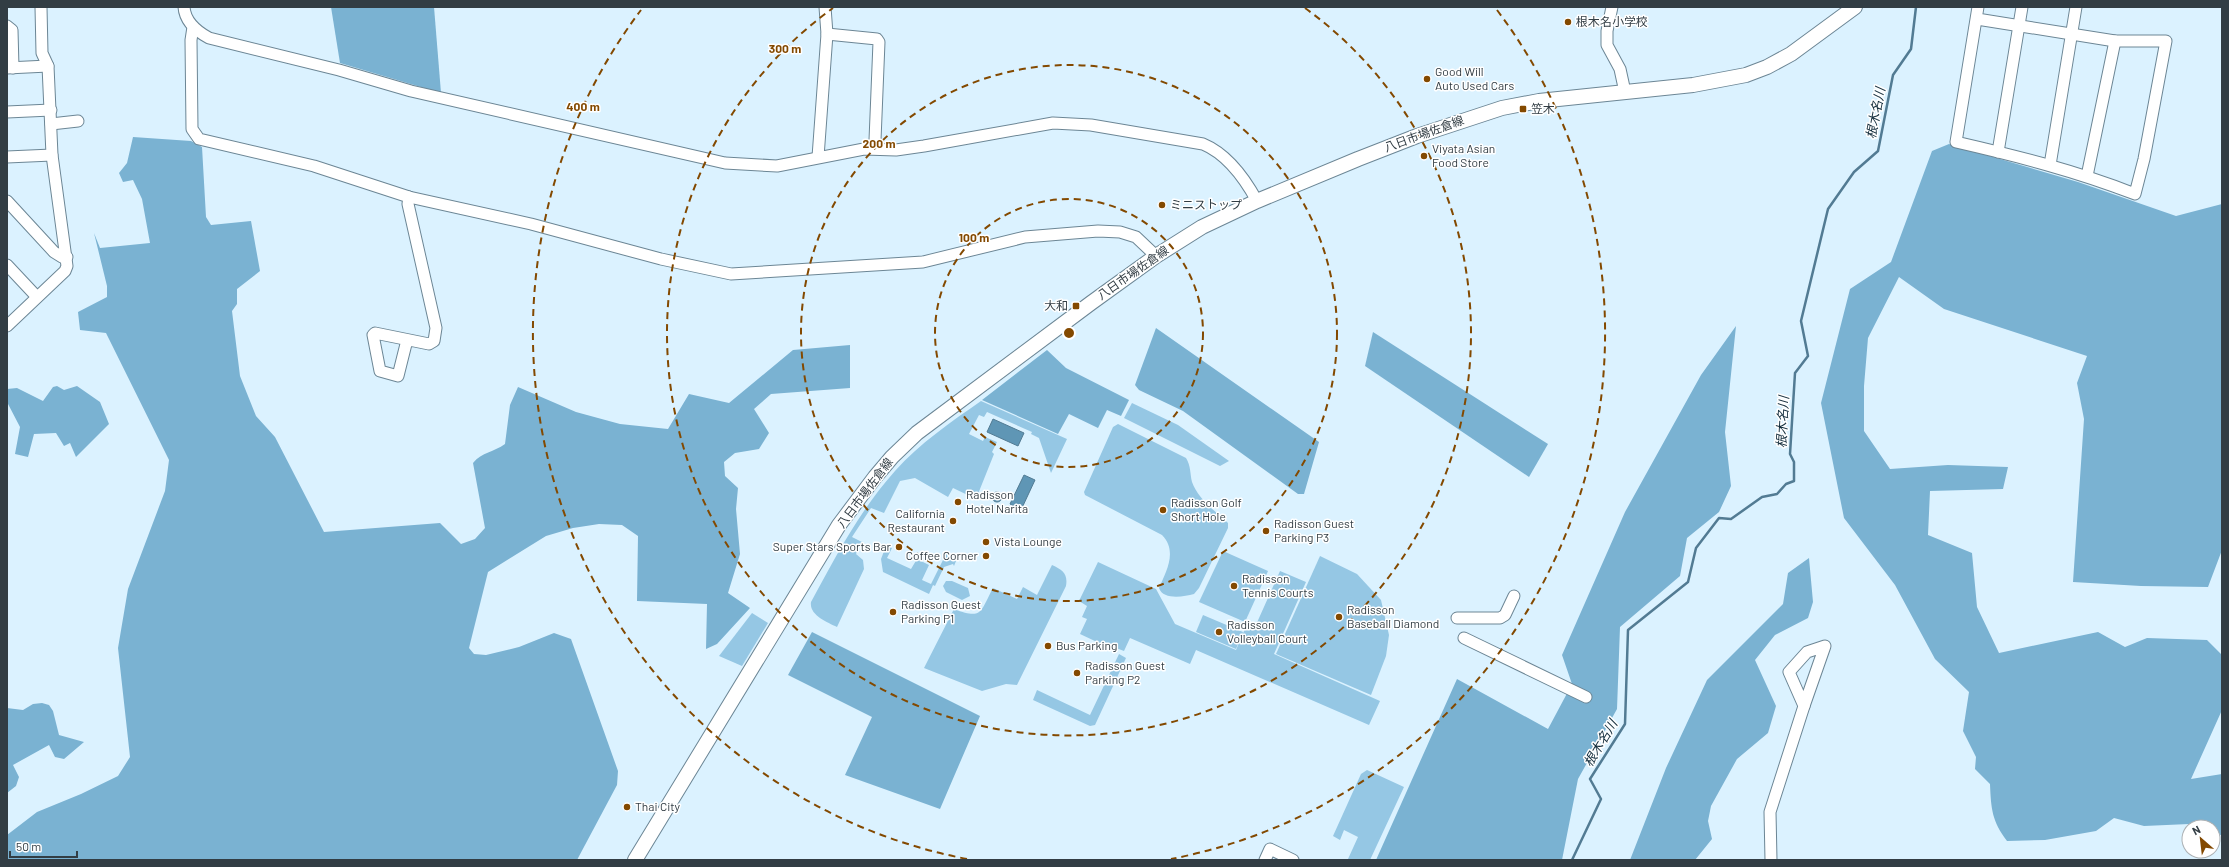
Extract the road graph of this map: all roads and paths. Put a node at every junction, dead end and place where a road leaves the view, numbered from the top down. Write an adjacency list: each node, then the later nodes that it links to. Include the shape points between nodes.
1 (42, 7): 16 (street, via 42,53)
2 (184, 7): 12 (street, via 184,13)
3 (825, 7): 13 (street)
4 (1612, 7): 18 (street, via 1607,45 1620,69)
5 (1855, 7): 18 (main road, 八日市場佐倉線, via 1790,54 1746,75 1693,85)
6 (1978, 7): 9 (street)
7 (2022, 7): 11 (street)
8 (2076, 7): 14 (street)
9 (1977, 19): 11 (street); 24 (street, via 1956,142)
10 (7, 26): 17 (street, via 12,30)
11 (2019, 26): 14 (street); 24 (street)
12 (194, 27): 27 (street, via 209,38 339,70 411,91 691,156 765,167 788,165); 30 (street, via 191,40 192,129 199,139 314,166)
13 (827, 34): 23 (street, via 876,39 880,42); 27 (street)
14 (2072, 35): 15 (street); 28 (street)
15 (2115, 42): 29 (street); 29 (street, via 2166,41 2144,159 2135,194)
16 (48, 66): 17 (street); 19 (street)
17 (10, 68)
18 (1625, 92): 32 (main road, 八日市場佐倉線, via 1538,101 1479,115 1365,156)
19 (51, 110): 20 (street); 22 (street)
20 (7, 112)
21 (78, 120): 22 (street)
22 (51, 124): 25 (street)
23 (873, 148): 27 (street); 32 (street, via 896,150 1047,124 1090,125 1203,144 1212,148 1246,181)
24 (1998, 152): 28 (street)
25 (52, 154): 26 (street); 34 (street)
26 (7, 157)
27 (818, 157)
28 (2050, 164): 29 (street)
29 (2087, 176)
30 (409, 197): 33 (street, via 531,224 661,259 731,274 924,262 1026,237 1098,231 1136,236); 38 (street, via 408,204 436,328 434,341 429,344)
31 (7, 201): 34 (street, via 54,252)
32 (1257, 201): 33 (main road, 八日市場佐倉線, via 1202,227)
33 (1156, 256): 44 (main road, 八日市場佐倉線, via 945,411 892,457 839,525)
34 (67, 257): 36 (street, via 64,272)
35 (7, 265): 36 (street)
36 (37, 297): 37 (street)
37 (7, 326)
38 (407, 340)
39 (1514, 596): 40 (street, via 1505,615 1500,618)
40 (1457, 618)
41 (1464, 638): 42 (street)
42 (1586, 697)
43 (1804, 706): 43 (street, via 1809,691 1825,646 1807,652 1789,672); 47 (street, via 1770,812)
44 (634, 860)
45 (1265, 860): 46 (street, via 1270,849)
46 (1293, 860)
47 (1772, 860)

